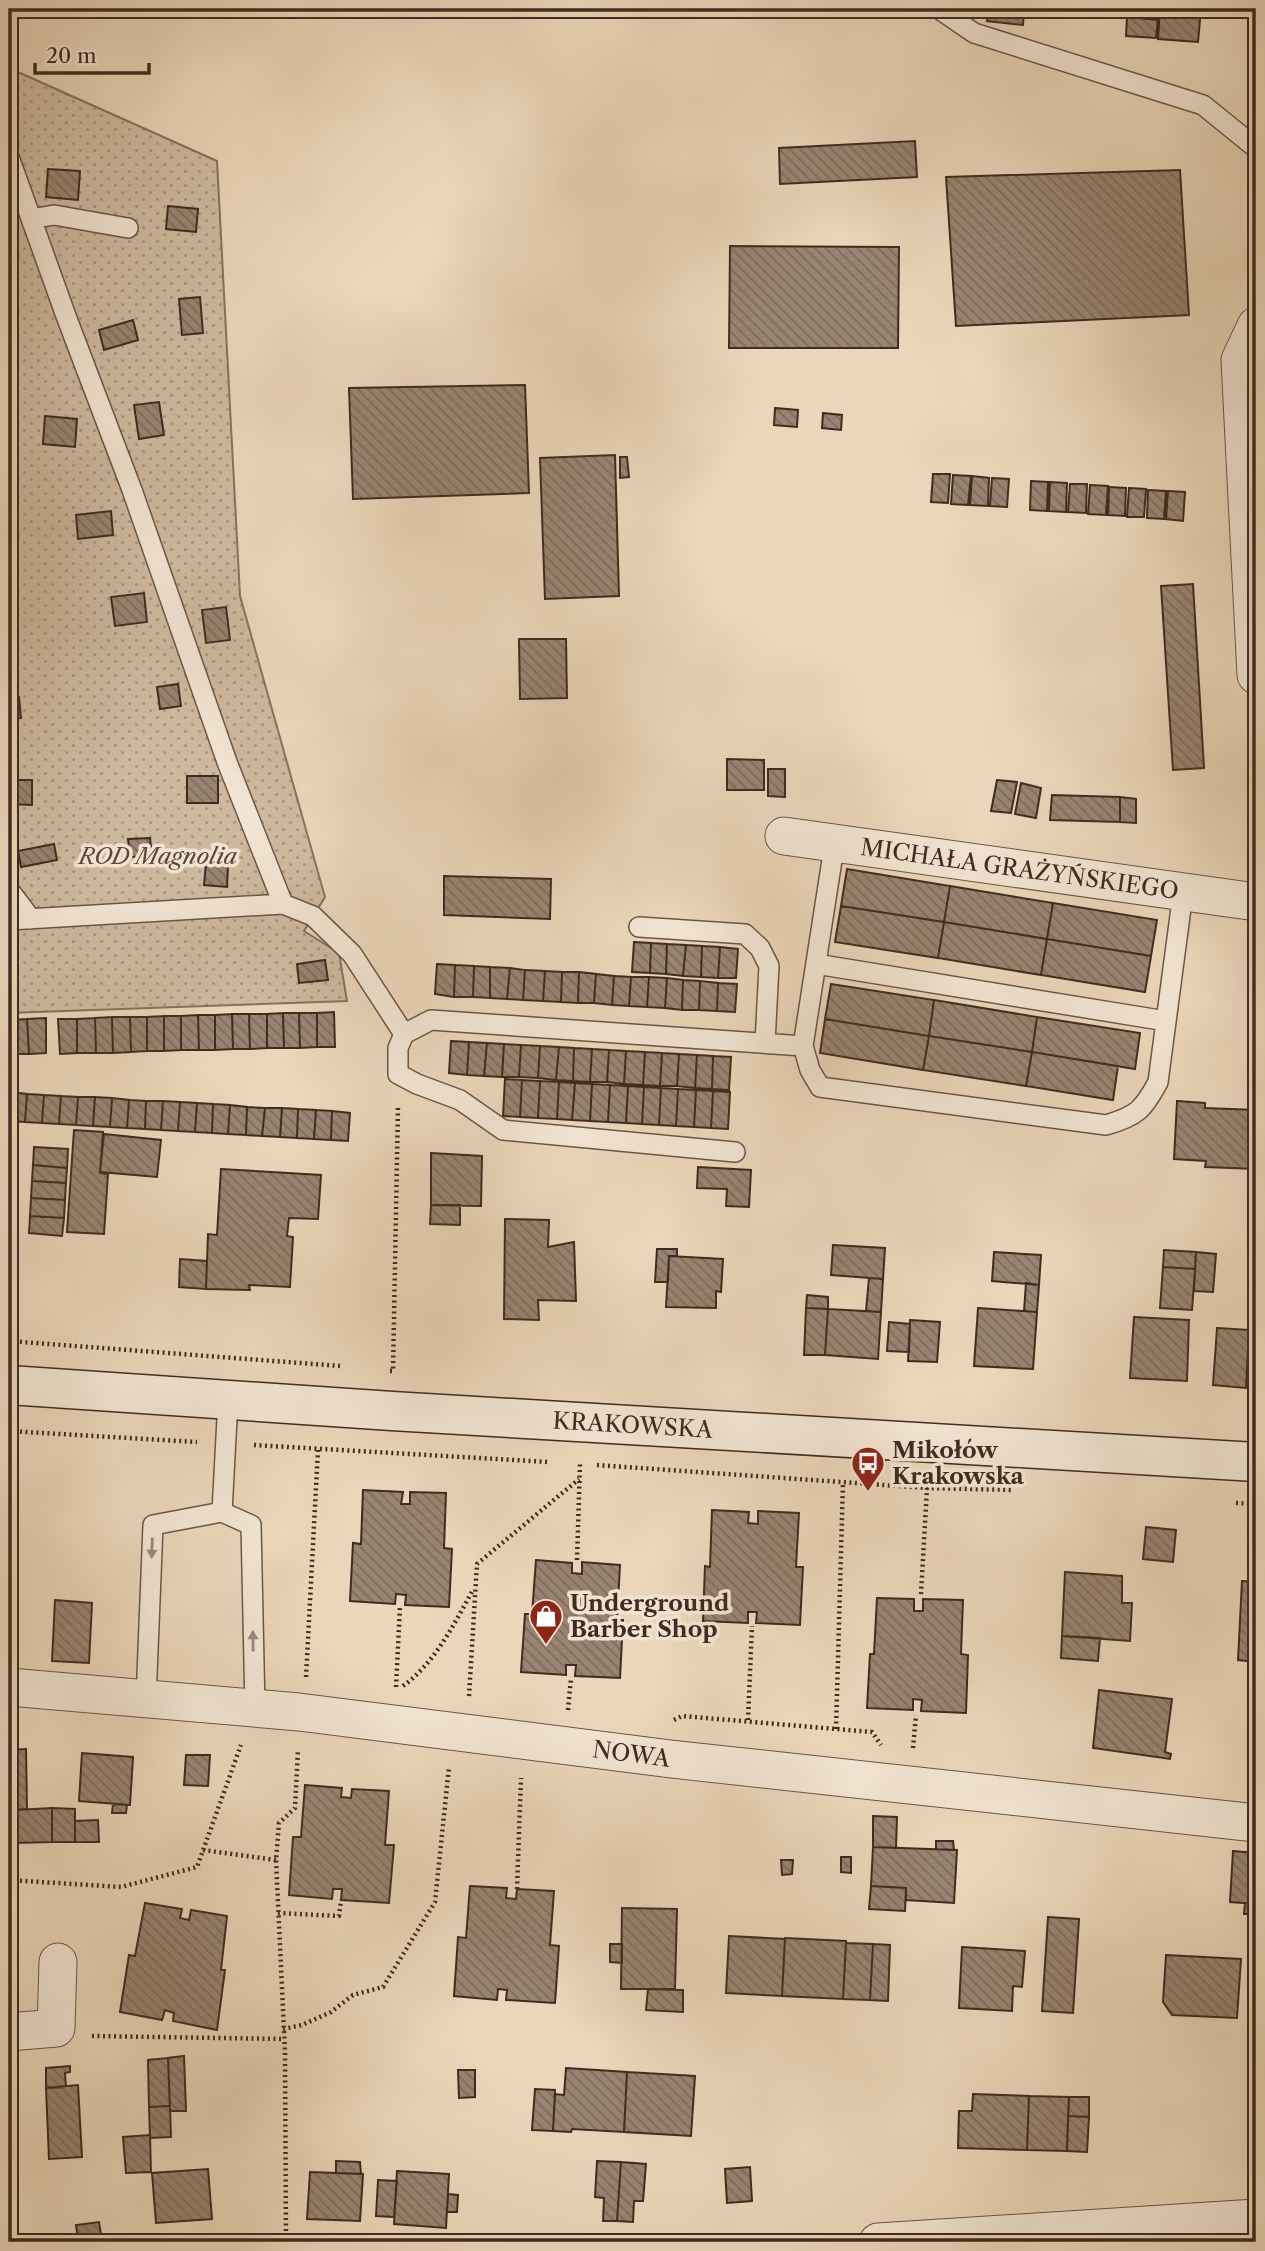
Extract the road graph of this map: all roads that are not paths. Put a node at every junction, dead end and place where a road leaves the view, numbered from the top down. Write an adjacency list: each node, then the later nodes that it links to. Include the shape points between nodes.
1 (939, 9): 2 (lane, via 974,33 1203,104)
2 (1256, 148)
3 (9, 157): 4 (lane)
4 (31, 219): 5 (lane, via 54,215); 13 (lane)
5 (128, 228)
6 (1256, 326): 7 (street, via 1240,360)
7 (1256, 675)
8 (784, 836): 9 (street, MICHAŁA GRAŻYŃSKIEGO)
9 (835, 841): 11 (street, MICHAŁA GRAŻYŃSKIEGO); 17 (lane)
10 (9, 890): 14 (lane)
11 (1182, 893): 12 (street, MICHAŁA GRAŻYŃSKIEGO); 18 (lane)
12 (1256, 902)
13 (283, 904): 14 (lane); 19 (lane, via 313,916 352,954)
14 (31, 919): 15 (lane)
15 (9, 920)
16 (639, 927): 20 (lane, via 745,934 760,948 769,966)
17 (816, 964): 18 (lane); 21 (lane)
18 (1166, 1021): 21 (lane, via 1158,1082 1149,1099 1130,1118 1106,1125 820,1087)
19 (404, 1034): 20 (lane, via 431,1020); 22 (lane, via 398,1048 398,1074 460,1100 503,1130)
20 (765, 1043): 21 (lane)
21 (803, 1046)
22 (735, 1152)
23 (9, 1385): 24 (street, KRAKOWSKA)
24 (228, 1400): 25 (street, KRAKOWSKA); 26 (lane)
25 (1256, 1462)
26 (222, 1512): 28 (lane, one-way to 28, via 153,1525); 29 (lane, one-way to 26, via 251,1525)
27 (9, 1687): 28 (street, NOWA)
28 (146, 1700): 29 (street, NOWA)
29 (254, 1709): 30 (street, NOWA, via 303,1695 461,1720 523,1740)
30 (1256, 1823)
31 (58, 1962): 32 (street, via 56,2028)
32 (9, 2032)
33 (1256, 2218): 34 (street)
34 (877, 2242)

